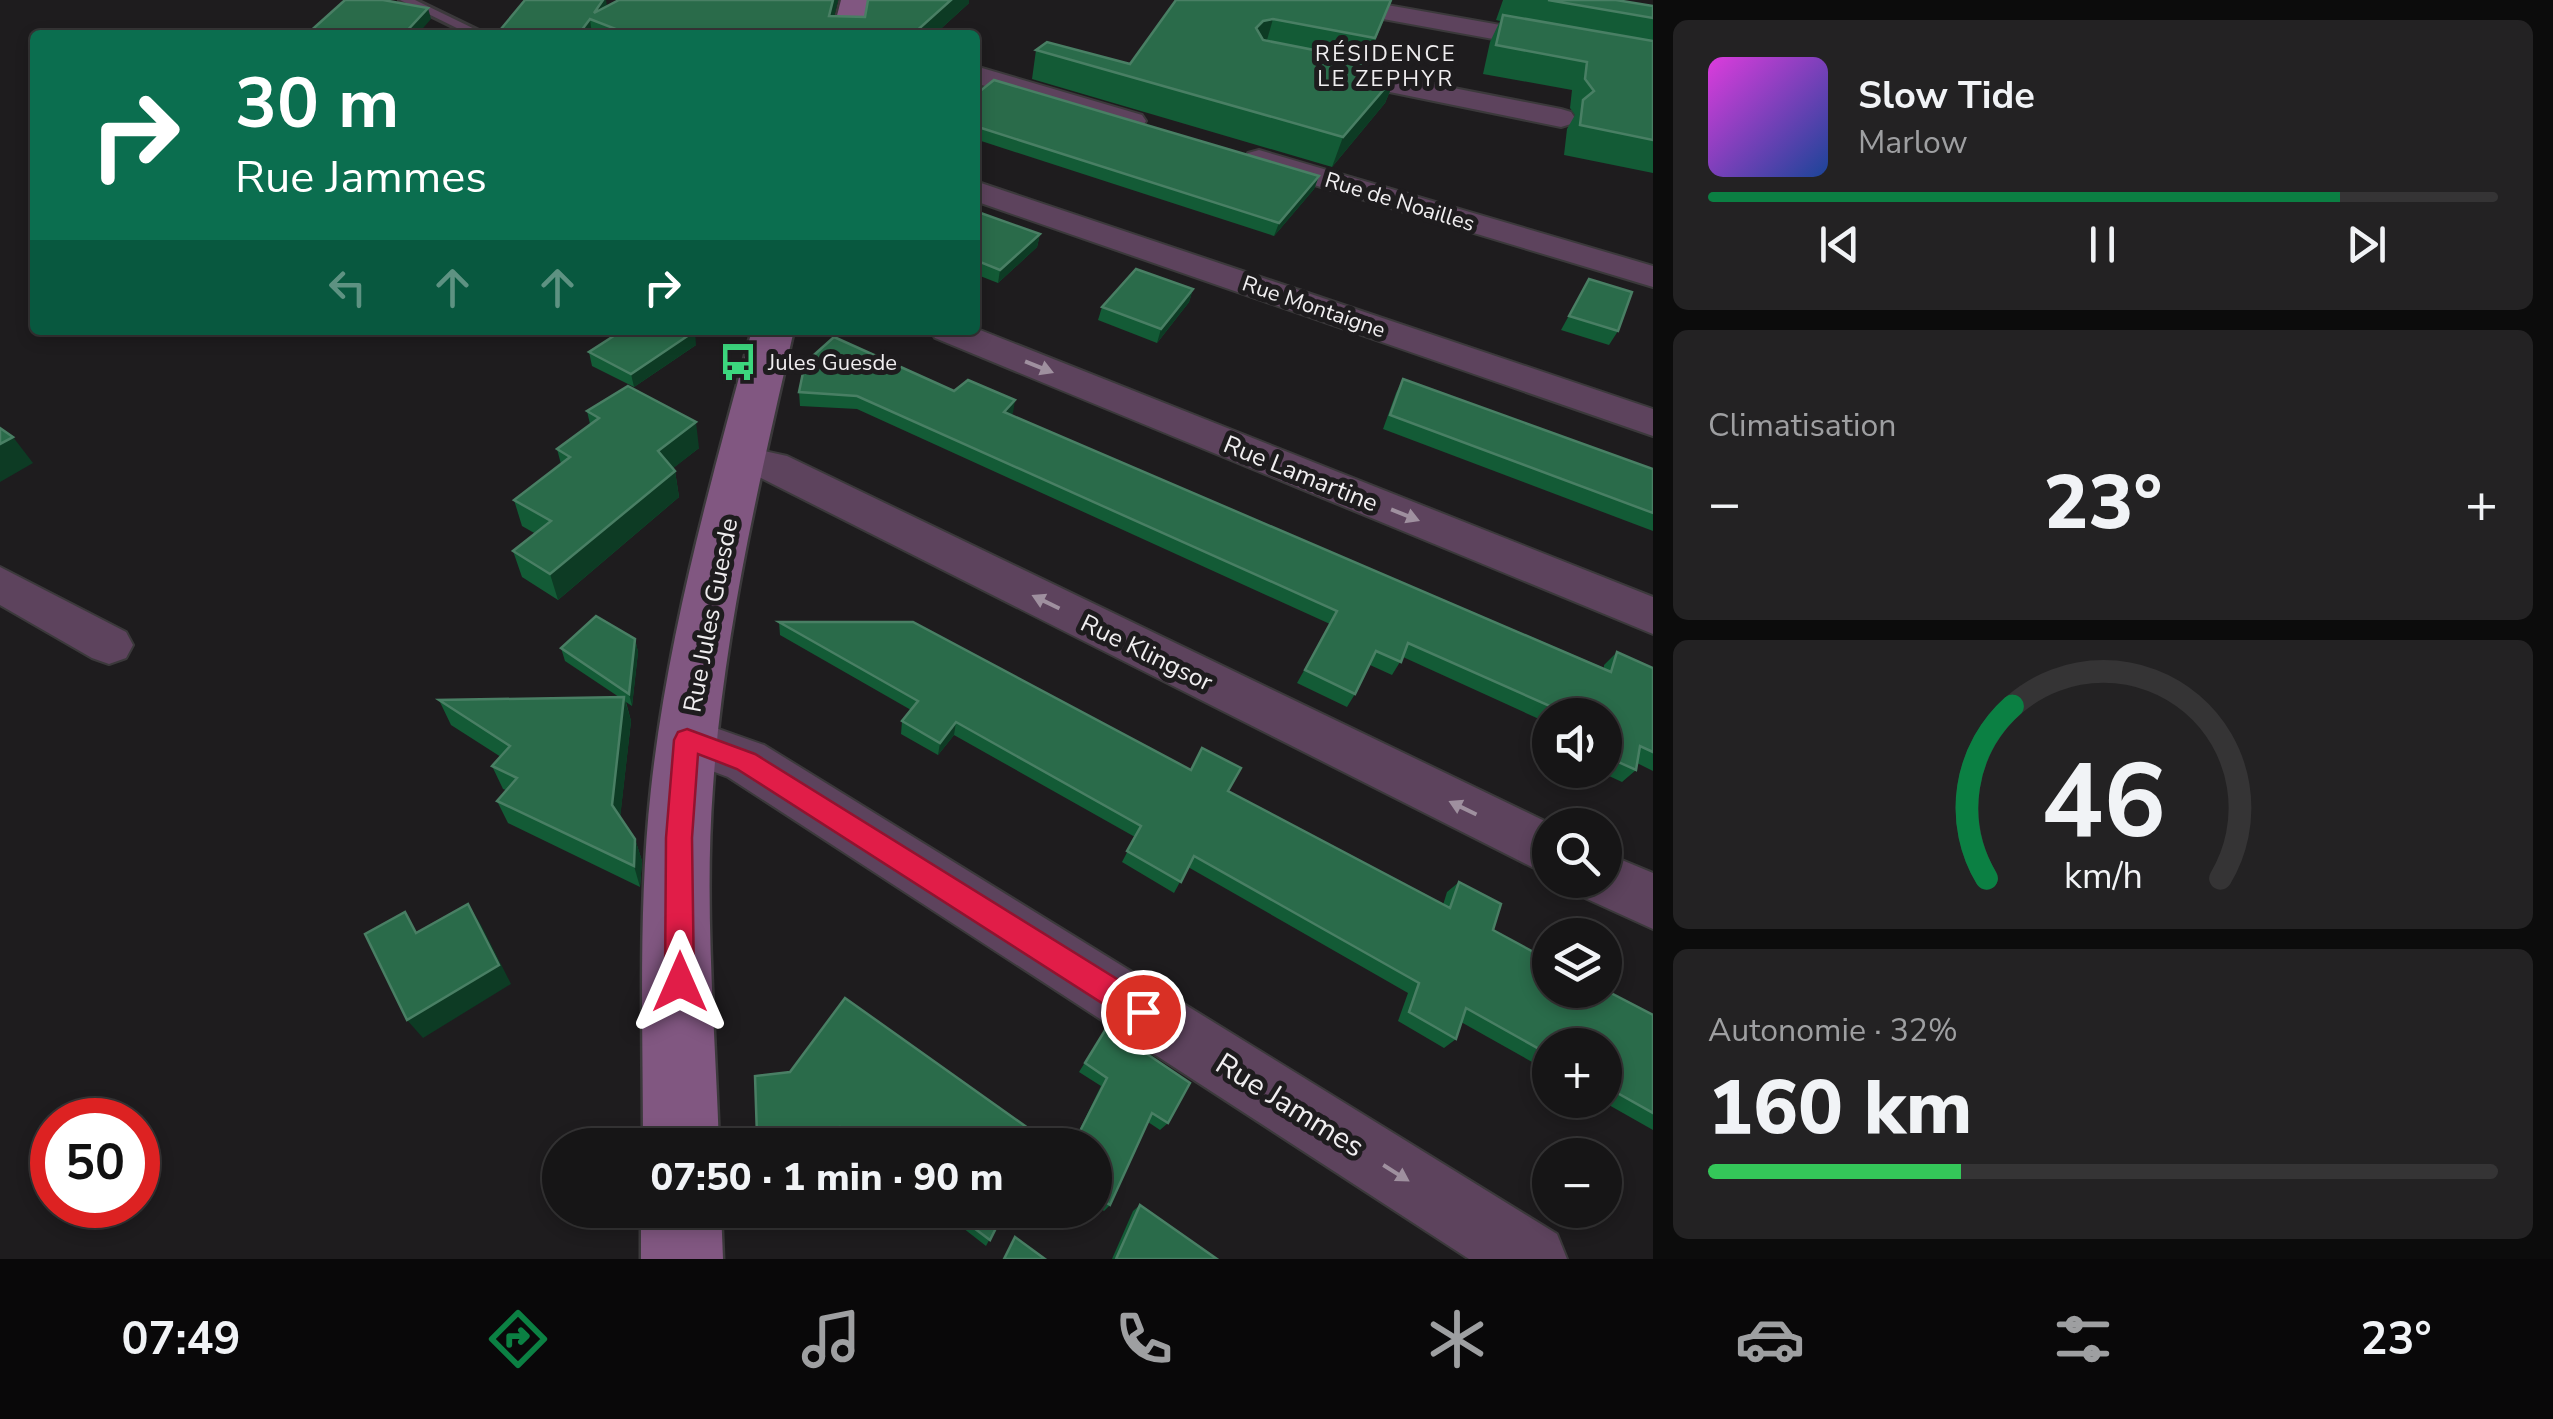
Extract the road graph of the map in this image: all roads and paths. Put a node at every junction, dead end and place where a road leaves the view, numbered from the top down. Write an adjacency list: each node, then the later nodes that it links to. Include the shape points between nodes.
1 (406, 0): 5 (lane)
2 (855, 0): 6 (main road)
3 (1317, 0): 4 (street)
4 (1442, 22): 7 (street); 9 (street)
5 (470, 30)
6 (848, 30)
7 (1653, 60)
8 (1302, 66): 9 (street)
9 (1426, 71): 11 (street)
10 (980, 75): 12 (street)
11 (1561, 118)
12 (1163, 130)
13 (1239, 153): 15 (street, Rue de Noailles)
14 (980, 192): 18 (street, Rue Montaigne)
15 (1653, 277)
16 (772, 335): 19 (main road, Rue Jules Guesde)
17 (960, 335): 21 (street, Rue Lamartine, one-way to 21)
18 (1653, 423)
19 (740, 460): 23 (main road, Rue Jules Guesde); 24 (street, Rue Klingsor, one-way to 19, via 772,466)
20 (0, 584): 22 (street)
21 (1653, 616)
22 (109, 645)
23 (687, 740): 27 (main road, Rue Jules Guesde, via 679,838); 30 (street, Rue Jammes, one-way to 30, via 746,761)
24 (1532, 843)
25 (1622, 887): 26 (street)
26 (1653, 902)
27 (681, 1128)
28 (682, 1228): 29 (main road)
29 (682, 1259)
30 (1532, 1259)

